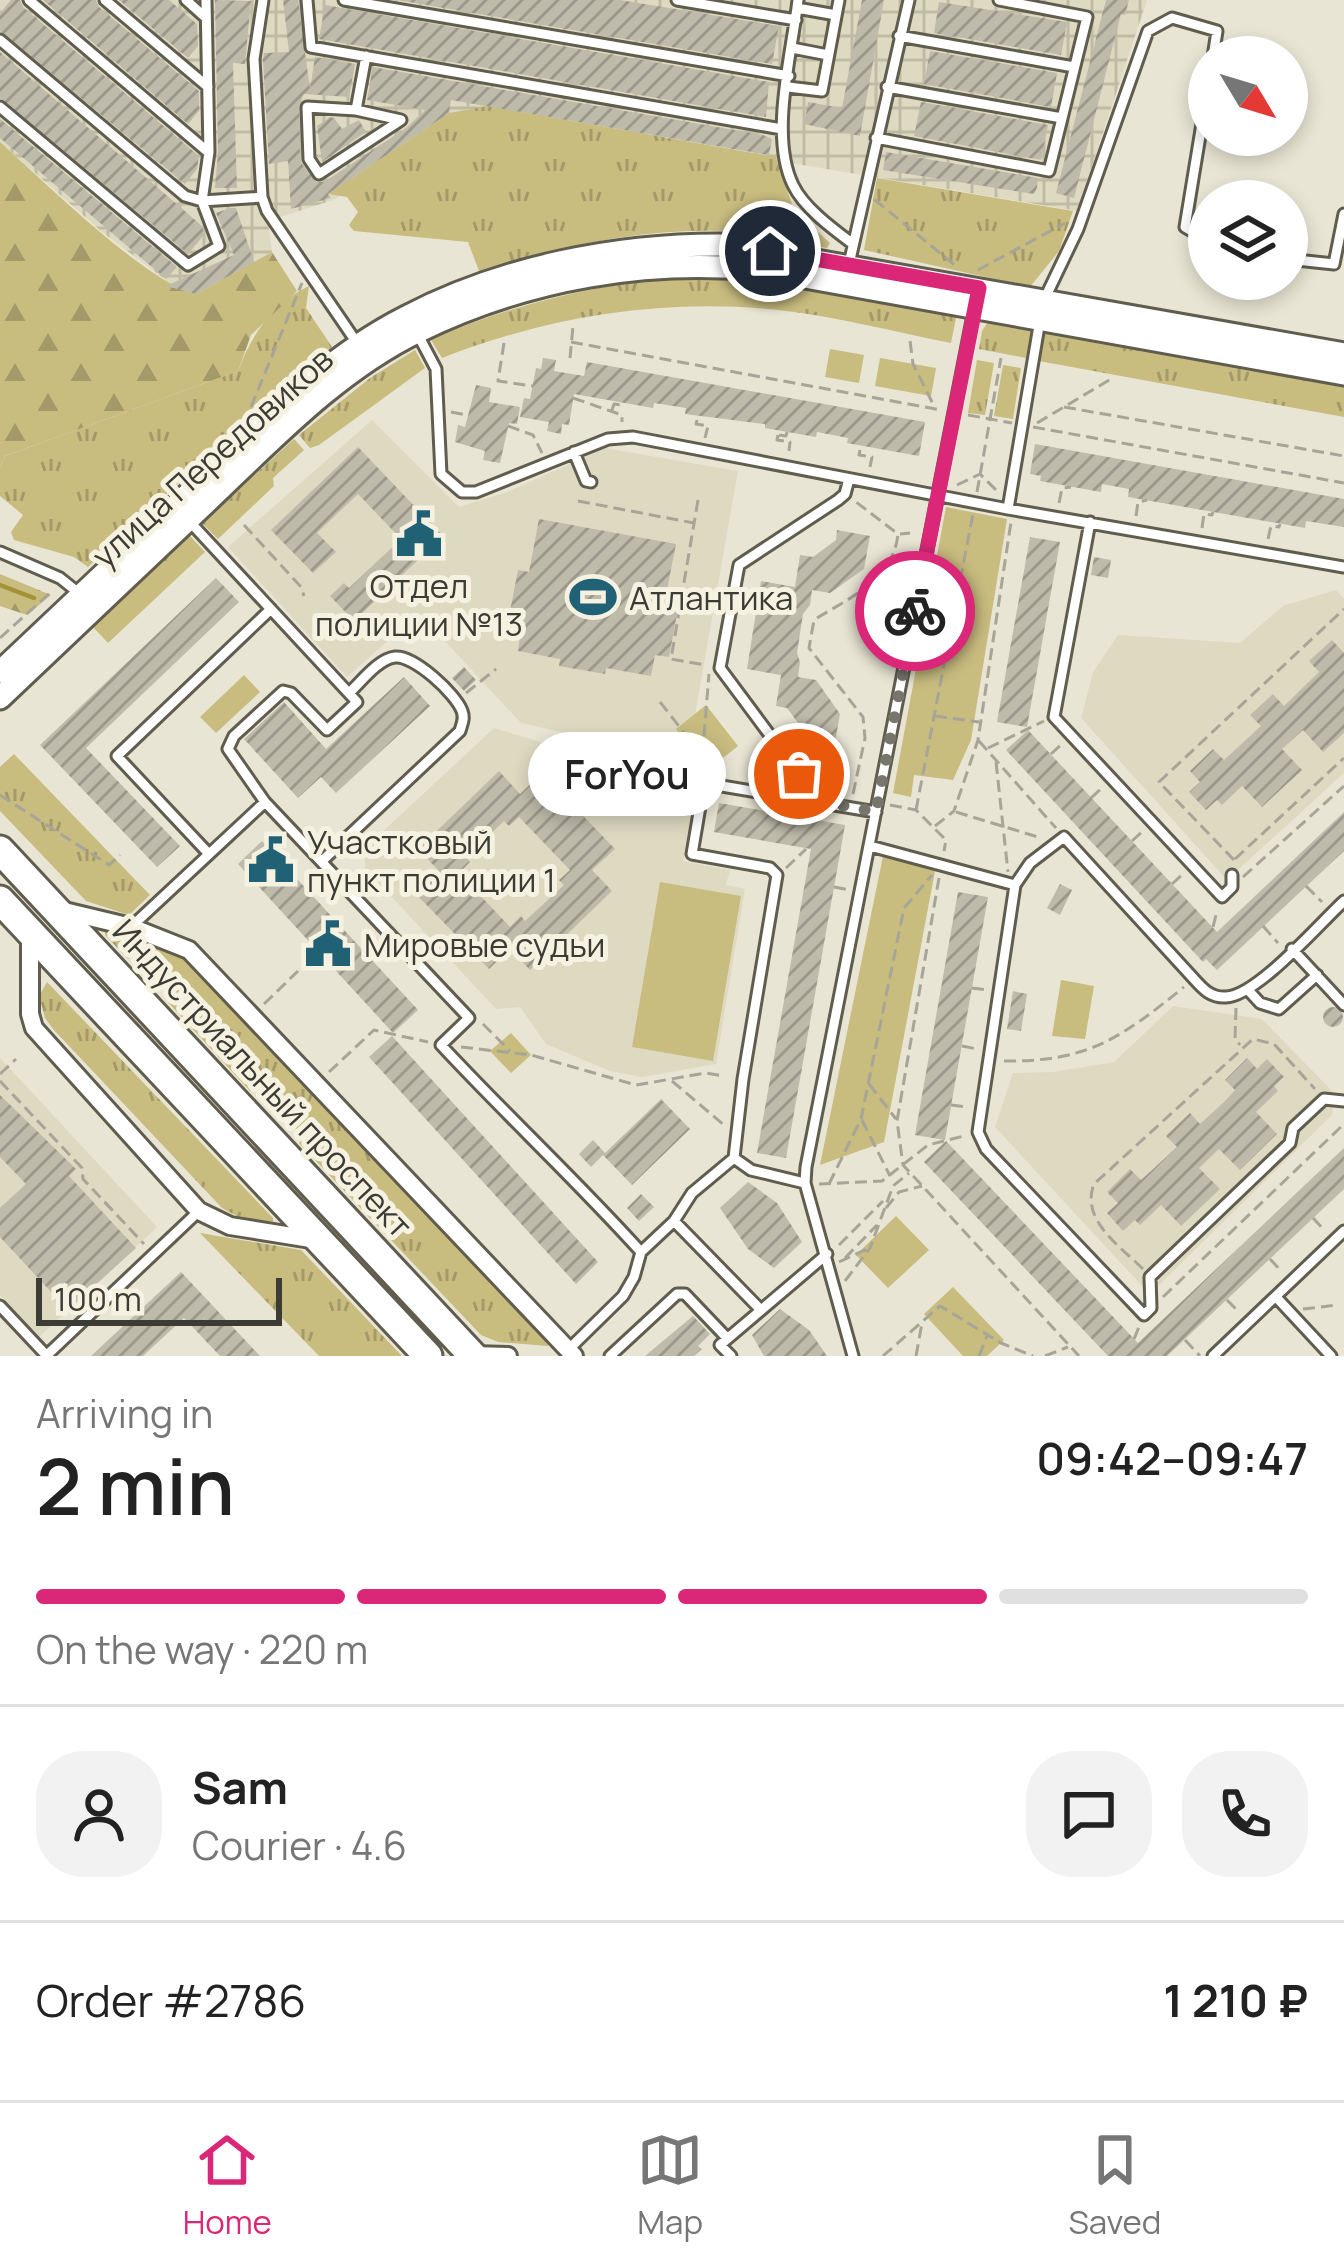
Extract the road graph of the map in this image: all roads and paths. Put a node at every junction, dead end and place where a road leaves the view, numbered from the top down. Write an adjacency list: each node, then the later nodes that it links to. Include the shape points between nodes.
1 (29, 0): 30 (lane)
2 (105, 0): 23 (lane)
3 (186, 0): 14 (lane)
4 (206, 0): 14 (lane)
5 (263, 0): 32 (lane, via 254,59)
6 (308, 0): 20 (lane, via 310,47)
7 (344, 0): 22 (lane)
8 (677, 0): 12 (lane)
9 (839, 0): 13 (lane)
10 (909, 0): 15 (lane)
11 (999, 0): 21 (lane, via 1087,17)
12 (797, 9): 13 (lane); 18 (lane)
13 (836, 15): 19 (lane)
14 (206, 18): 23 (lane)
15 (899, 36): 21 (lane); 24 (lane)
16 (1216, 36): 35 (lane, via 1172,18 1148,31)
17 (0, 40): 33 (lane, via 185,196)
18 (792, 48): 19 (lane); 22 (lane)
19 (828, 55): 22 (lane, via 822,91)
20 (366, 56): 26 (lane); 28 (lane)
21 (1075, 67): 27 (lane)
22 (788, 82): 28 (lane)
23 (208, 87): 30 (lane)
24 (886, 87): 27 (lane); 29 (lane)
25 (0, 107): 33 (lane, via 188,265 219,246)
26 (356, 110): 26 (lane, via 307,107 309,159 319,174 401,120)
27 (1062, 118): 29 (lane, via 1049,171)
28 (782, 129): 37 (lane, via 794,187 832,229)
29 (876, 138): 31 (lane)
30 (209, 152): 33 (lane)
31 (864, 191): 37 (lane); 41 (path)
32 (262, 197): 33 (lane); 39 (lane)
33 (202, 201)
34 (1344, 214): 38 (lane)
35 (1082, 218): 41 (path, via 1052,228); 42 (lane)
36 (1308, 262): 38 (lane)
37 (849, 264): 41 (street, улица Передовиков); 43 (street, улица Передовиков, via 644,266)
38 (1339, 264)
39 (308, 270): 48 (lane); 62 (path)
40 (944, 272): 41 (path)
41 (974, 290): 42 (street, улица Передовиков); 61 (lane)
42 (1042, 309): 49 (street, улица Передовиков); 52 (street, улица Передовиков); 66 (lane)
43 (412, 324): 48 (street, улица Передовиков); 74 (lane, via 436,369 438,462 449,484 476,492)
44 (573, 326): 47 (path)
45 (910, 341): 58 (path)
46 (504, 343): 54 (path, via 498,381)
47 (571, 343): 50 (path); 58 (path)
48 (363, 353): 90 (street, улица Передовиков)
49 (1344, 355)
50 (570, 358)
51 (1000, 358): 65 (path)
52 (1344, 374)
53 (1111, 379): 57 (path)
54 (533, 386)
55 (574, 398): 59 (path)
56 (622, 402): 59 (path)
57 (1064, 406): 66 (path); 73 (path)
58 (935, 409): 61 (path)
59 (611, 412): 69 (path, via 622,416)
60 (458, 413): 63 (path)
61 (953, 413): 65 (path); 83 (lane)
62 (248, 414)
63 (467, 415)
64 (705, 418): 71 (path, via 696,424 708,426)
65 (990, 419): 66 (path); 76 (path)
66 (1026, 426): 80 (path); 88 (lane)
67 (508, 427): 74 (path, via 533,435)
68 (787, 432): 75 (path, via 777,440 790,442)
69 (622, 436): 71 (lane); 72 (lane)
70 (869, 447): 79 (path, via 860,450 872,457)
71 (703, 451): 75 (lane)
72 (574, 452): 74 (lane); 78 (lane)
73 (1344, 456)
74 (548, 463)
75 (785, 467): 77 (lane)
76 (980, 474): 83 (path); 87 (path); 88 (path)
77 (850, 479): 79 (lane); 82 (lane)
78 (591, 482)
79 (867, 482): 83 (lane)
80 (1344, 483)
81 (1071, 487): 91 (path, via 1062,488)
82 (845, 494): 98 (path); 127 (lane, via 739,566 720,668 804,781)
83 (937, 495): 87 (lane); 130 (lane)
84 (698, 500): 93 (path)
85 (1147, 500): 96 (path, via 1138,502)
86 (578, 501): 93 (path)
87 (975, 503): 88 (lane); 114 (path)
88 (1007, 509): 91 (lane); 116 (path, via 1012,518)
89 (1213, 512): 99 (path, via 1204,514)
90 (181, 513): 103 (street, улица Передовиков); 105 (lane)
91 (1057, 517): 92 (lane)
92 (1090, 522): 96 (lane); 115 (lane)
93 (694, 523): 119 (path, via 671,659 710,666)
94 (1280, 524): 101 (path, via 1270,526)
95 (244, 525): 104 (path)
96 (1133, 530): 99 (lane)
97 (910, 532): 98 (path)
98 (898, 534): 120 (path, via 889,568 814,620 809,648 863,717)
99 (1199, 541): 101 (lane)
100 (0, 552): 103 (lane)
101 (1265, 553): 102 (lane)
102 (1344, 567)
103 (81, 596): 107 (path, via 48,593); 109 (street, улица Передовиков); 111 (street, улица Передовиков)
104 (304, 596)
105 (271, 609): 110 (lane); 139 (lane, via 117,756)
106 (1343, 612): 121 (path, via 1159,782 1234,860)
107 (0, 638)
108 (496, 669): 112 (path)
109 (0, 672)
110 (349, 694): 112 (lane, via 395,657 420,664); 128 (lane, via 357,702 327,730 283,692 233,736 233,762)
111 (0, 698)
112 (455, 702): 141 (lane, via 460,730)
113 (660, 702): 119 (path)
114 (934, 716): 116 (path); 131 (path)
115 (1054, 717): 118 (path); 147 (lane)
116 (980, 722): 117 (path)
117 (978, 740): 118 (path); 132 (path)
118 (986, 749): 122 (path)
119 (702, 755): 124 (path)
120 (862, 757): 123 (path); 129 (path)
121 (1344, 758)
122 (996, 760): 133 (path); 135 (path)
123 (868, 761)
124 (700, 782)
125 (1344, 786): 144 (path)
126 (0, 795): 140 (path, via 109,865)
127 (805, 798): 129 (lane); 143 (lane, via 704,783 692,854)
128 (266, 802): 139 (lane); 141 (lane)
129 (850, 807): 130 (lane)
130 (877, 807): 131 (path); 136 (lane)
131 (916, 810): 134 (path)
132 (954, 811): 133 (path); 134 (path)
133 (1001, 824): 135 (path); 145 (path)
134 (933, 827): 142 (path, via 946,840)
135 (1059, 840): 145 (lane); 159 (lane)
136 (870, 846): 142 (lane); 190 (lane)
137 (806, 849): 143 (path)
138 (0, 850): 150 (main road, Индустриальный проспект)
139 (209, 854): 153 (lane)
140 (120, 855)
141 (322, 861): 165 (lane, via 469,1018)
142 (942, 866): 145 (lane); 174 (path, via 904,908); 182 (path)
143 (777, 875): 185 (lane)
144 (1232, 881): 147 (lane)
145 (1015, 885): 169 (lane)
146 (1306, 886): 151 (path)
147 (1222, 897): 154 (path)
148 (1344, 901): 151 (lane)
149 (2, 906): 155 (main road, Индустриальный проспект)
150 (55, 908): 153 (street); 230 (main road, Индустриальный проспект)
151 (1331, 913): 156 (lane)
152 (1263, 926): 156 (path)
153 (131, 927): 227 (street, via 198,958)
154 (1213, 927)
155 (30, 932): 194 (street, via 34,1028); 200 (main road, Индустриальный проспект)
156 (1290, 951): 158 (lane); 160 (lane)
157 (298, 971): 162 (path)
158 (1317, 975): 160 (lane, via 1280,1010); 161 (lane)
159 (1194, 979): 160 (lane, via 1221,998); 169 (path, via 1093,1049 1044,1061)
160 (1248, 990)
161 (1344, 1004)
162 (262, 1005)
163 (473, 1014): 167 (path)
164 (1235, 1015): 166 (path)
165 (441, 1045): 167 (path); 170 (path, via 374,1030); 203 (lane)
166 (1241, 1046): 176 (path, via 1253,1039 1274,1044); 209 (path, via 1094,1184 1094,1218)
167 (512, 1053): 173 (path, via 636,1085)
168 (16, 1058): 172 (path)
169 (991, 1060): 179 (lane)
170 (328, 1074)
171 (723, 1076): 173 (path)
172 (0, 1078): 204 (path)
173 (670, 1079): 185 (path)
174 (868, 1082): 181 (path); 182 (path)
175 (309, 1091): 180 (path)
176 (1324, 1099): 177 (lane); 209 (lane, via 1293,1128 1290,1143)
177 (1344, 1101)
178 (951, 1105): 179 (path)
179 (982, 1109): 184 (lane)
180 (275, 1113)
181 (861, 1119): 189 (path); 191 (path)
182 (897, 1121): 187 (path)
183 (1344, 1124): 217 (path)
184 (978, 1132): 187 (path, via 928,1145); 217 (lane, via 1144,1315)
185 (736, 1136): 186 (lane)
186 (734, 1158): 190 (lane); 197 (lane, via 692,1193)
187 (903, 1165): 188 (path); 189 (path)
188 (910, 1172): 192 (path); 193 (path)
189 (890, 1176): 191 (path)
190 (806, 1183): 191 (path); 205 (lane)
191 (829, 1184)
192 (922, 1186): 195 (path, via 899,1192); 226 (path)
193 (888, 1195): 195 (path); 205 (path)
194 (199, 1211): 200 (street, via 230,1226); 204 (lane)
195 (882, 1214): 198 (path)
196 (1313, 1218): 201 (path)
197 (674, 1221): 203 (lane); 216 (lane)
198 (878, 1223): 202 (path); 206 (path)
199 (1344, 1231): 201 (lane)
200 (320, 1240): 229 (main road, Индустриальный проспект)
201 (1334, 1241): 210 (lane)
202 (870, 1248): 206 (path); 211 (path)
203 (641, 1252): 227 (lane, via 622,1296)
204 (154, 1254): 228 (lane)
205 (826, 1254): 208 (lane); 216 (lane)
206 (845, 1258): 208 (path)
207 (1270, 1258): 210 (path)
208 (830, 1268): 211 (lane)
209 (1150, 1277): 217 (lane)
210 (1292, 1282): 212 (lane)
211 (836, 1291): 234 (lane)
212 (1276, 1297): 218 (lane); 221 (lane)
213 (1227, 1300): 221 (path)
214 (1338, 1305): 218 (path)
215 (0, 1306): 228 (lane)
216 (759, 1308): 222 (lane)
217 (1151, 1308)
218 (1289, 1311): 243 (lane)
219 (728, 1317): 222 (lane)
220 (922, 1321): 223 (path, via 940,1306); 235 (path); 236 (path)
221 (1249, 1322): 242 (lane)
222 (738, 1328): 224 (lane)
223 (987, 1335): 237 (path); 238 (path)
224 (727, 1338): 232 (lane, via 677,1294); 233 (lane, via 720,1345)
225 (1185, 1340): 241 (path)
226 (1070, 1347): 239 (path); 240 (path)
227 (566, 1354)
228 (46, 1356)
229 (428, 1356)
230 (473, 1356): 231 (street)
231 (508, 1356)
232 (610, 1356)
233 (731, 1356)
234 (853, 1356)
235 (883, 1356)
236 (916, 1356)
237 (979, 1356)
238 (1033, 1356)
239 (1045, 1356)
240 (1079, 1356)
241 (1200, 1356)
242 (1213, 1356)
243 (1331, 1356)

